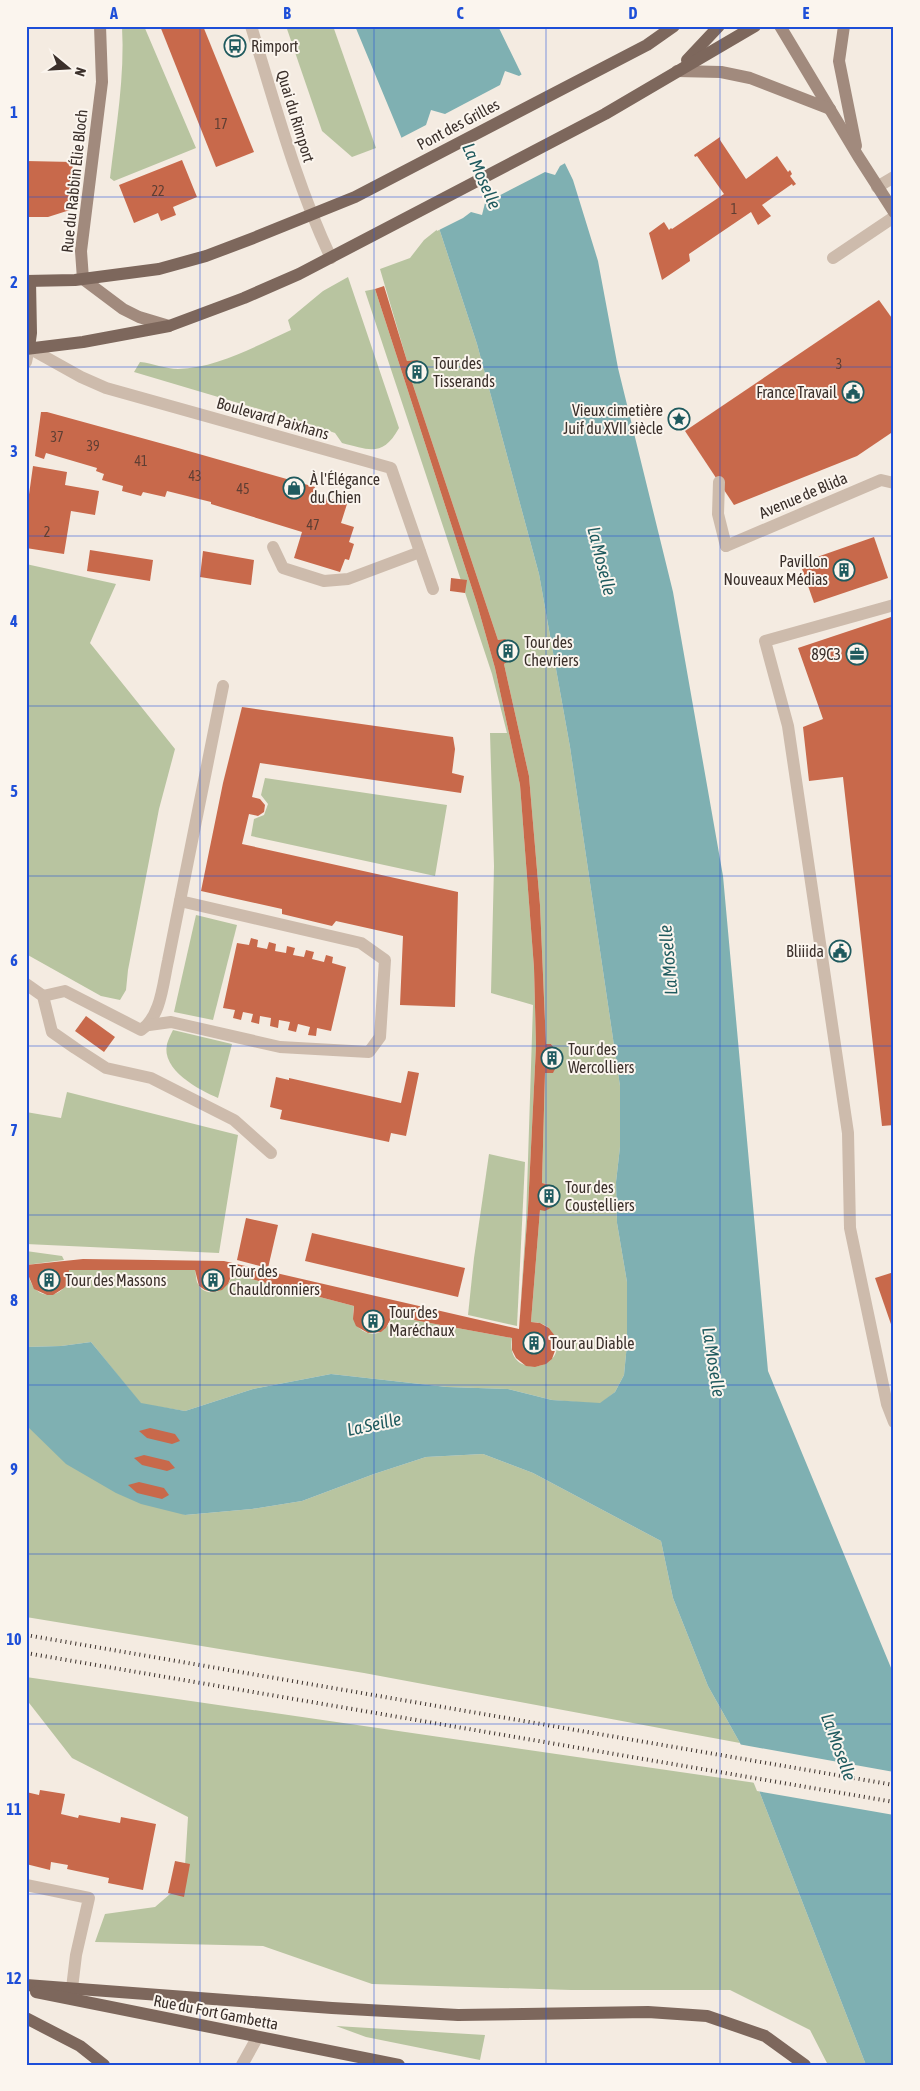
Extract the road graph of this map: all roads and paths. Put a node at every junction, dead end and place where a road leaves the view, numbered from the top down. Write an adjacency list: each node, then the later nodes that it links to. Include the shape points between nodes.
1 (100, 26): 18 (main road, Rue du Rabbin Élie Bloch, via 102,82 80,251)
2 (251, 26): 14 (street, Quai du Rimport)
3 (674, 26): 14 (main road, Pont des Grilles, via 647,45 354,197)
4 (719, 26): 8 (main road)
5 (755, 26): 8 (main road)
6 (780, 26): 9 (main road)
7 (844, 26): 10 (main road, via 839,61)
8 (677, 71): 9 (main road, via 721,72 750,78); 16 (main road, via 620,106)
9 (830, 109): 10 (main road)
10 (858, 156): 12 (main road)
11 (894, 177): 12 (street)
12 (877, 187): 13 (main road)
13 (894, 212)
14 (311, 215): 16 (street, Quai du Rimport); 18 (main road, via 206,256 158,269)
15 (894, 217): 17 (street)
16 (331, 258): 20 (main road, via 244,298)
17 (833, 258)
18 (83, 279): 19 (main road); 20 (main road, via 123,309)
19 (28, 281): 21 (main road, via 31,333)
20 (169, 326): 21 (main road, via 84,342)
21 (28, 348): 22 (street); 26 (street, Boulevard Paixhans, via 106,388 391,468)
22 (26, 362)
23 (719, 482): 24 (street, Avenue de Blida, via 718,514 726,546 881,480)
24 (894, 483)
25 (273, 547): 26 (street, via 283,568 324,581 348,579)
26 (420, 552): 27 (street, Boulevard Paixhans)
27 (434, 589)
28 (894, 605): 35 (street, via 765,641 788,726 844,1103 848,1133 850,1228 887,1404)
29 (223, 686): 30 (street)
30 (180, 901): 33 (street, via 159,1003); 33 (street, via 361,943 385,960 380,1037 369,1052 280,1047 171,1022)
31 (26, 984): 32 (street)
32 (43, 996): 33 (street, via 65,991 141,1030); 34 (street, via 52,1032 75,1048 106,1068 151,1078 234,1120)
33 (149, 1025)
34 (271, 1153)
35 (894, 1422)
36 (26, 1885): 38 (street, via 89,1898)
37 (26, 1985): 38 (main road)
38 (72, 1988): 45 (main road, via 458,2015 648,2012 707,2016 765,2036)
39 (26, 1990): 41 (main road, Rue du Fort Gambetta)
40 (26, 2018): 42 (main road, via 80,2046)
41 (257, 2038): 43 (street); 44 (main road, Rue du Fort Gambetta)
42 (104, 2065)
43 (242, 2065)
44 (399, 2065)
45 (805, 2065)

